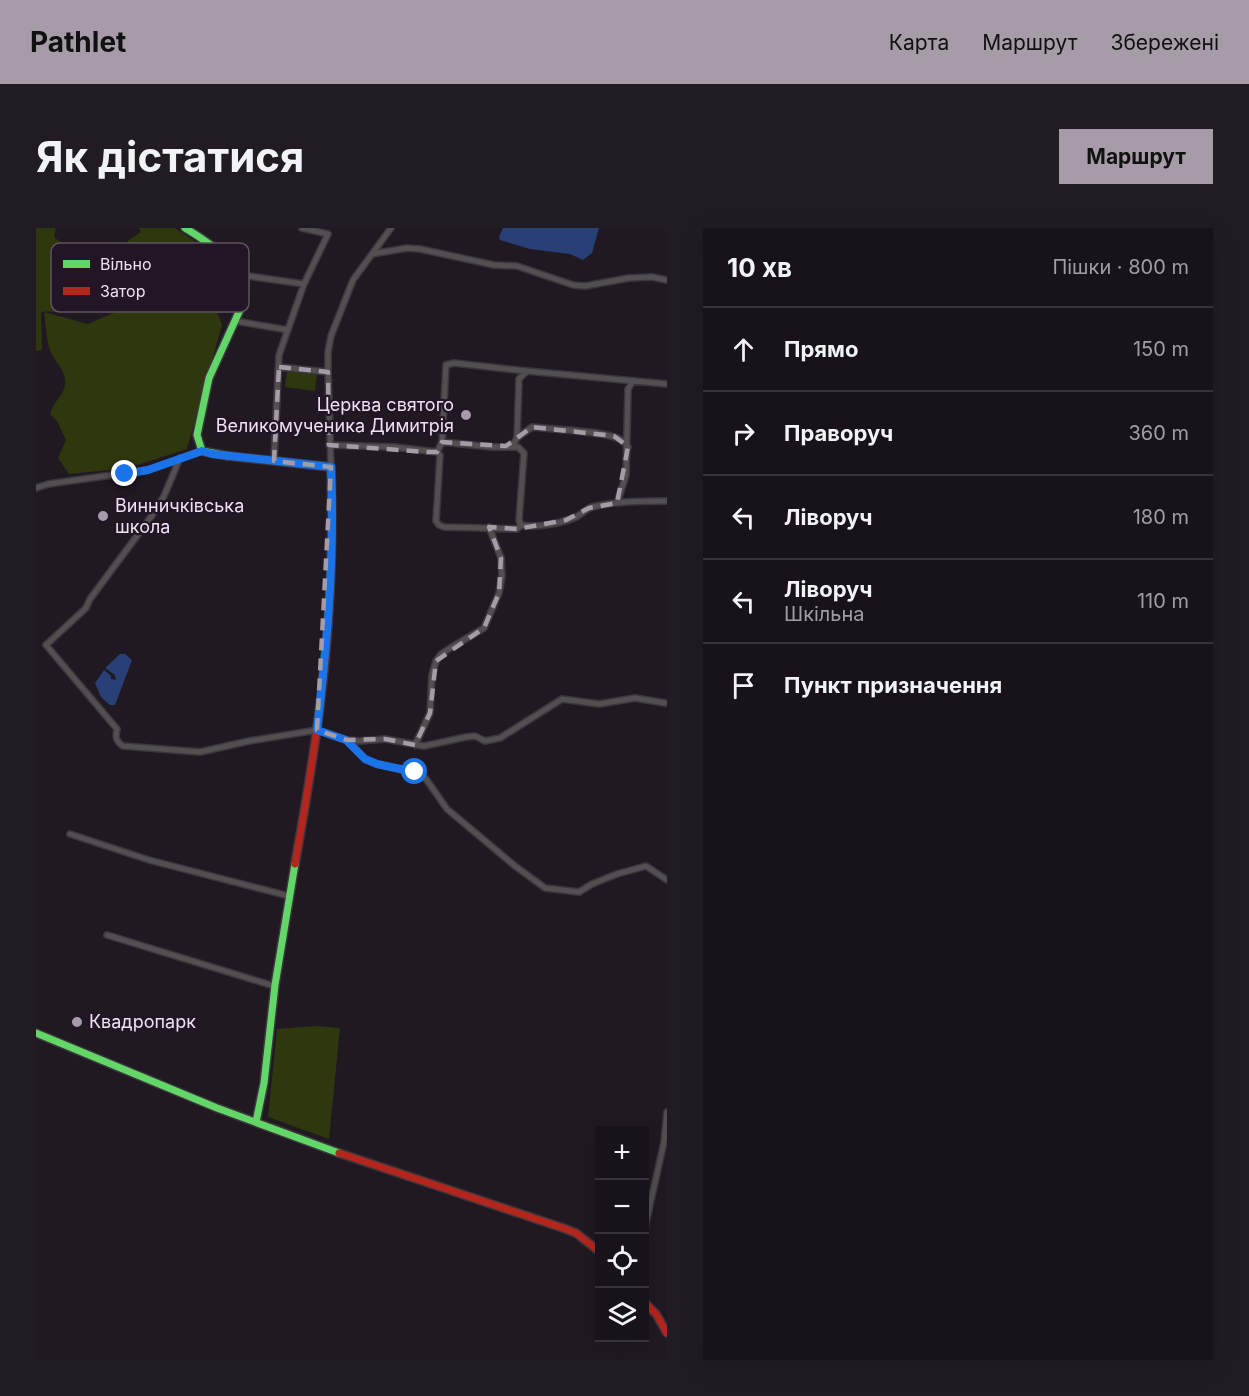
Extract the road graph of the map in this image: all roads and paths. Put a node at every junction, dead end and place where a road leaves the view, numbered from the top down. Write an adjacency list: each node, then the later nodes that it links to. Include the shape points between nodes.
1 (185, 228): 4 (street)
2 (302, 228): 8 (street, via 328,234)
3 (391, 228): 5 (street)
4 (206, 243)
5 (372, 254): 7 (street, via 420,249 517,266 573,285 629,278); 14 (street, via 354,280 331,336)
6 (249, 276): 8 (street)
7 (667, 280)
8 (304, 284): 11 (street)
9 (239, 312): 10 (street)
10 (235, 321): 11 (street); 22 (street, via 209,378 197,435)
11 (288, 330): 12 (street)
12 (279, 367): 14 (street); 25 (street)
13 (527, 371): 15 (street); 17 (street, via 519,379); 18 (street, via 446,364)
14 (328, 372): 19 (street)
15 (633, 381): 16 (street); 21 (street, via 628,389)
16 (667, 384)
17 (517, 438): 20 (street); 21 (street, via 532,427 614,436)
18 (442, 441): 20 (street); 23 (street)
19 (329, 445): 23 (street); 26 (street)
20 (506, 446): 30 (street, via 518,447 524,453)
21 (628, 447): 29 (street, via 626,475)
22 (202, 451): 24 (street); 25 (street)
23 (437, 452): 31 (street, via 440,455 436,521 444,527)
24 (180, 458): 27 (street, via 148,470); 33 (street, via 151,517 86,608 46,645 117,729 115,737 123,746 200,752)
25 (274, 461): 26 (street)
26 (331, 467): 33 (street, via 332,557)
27 (36, 488)
28 (667, 501): 29 (street)
29 (617, 503): 30 (street, via 589,508 566,520)
30 (521, 525): 31 (street, via 517,529)
31 (489, 527): 35 (street, via 501,558 499,593 484,628 436,661 430,713)
32 (665, 703): 35 (street, via 635,698 599,704 562,699 500,738 485,741 475,736)
33 (317, 730): 34 (street); 38 (street)
34 (346, 740): 35 (street, via 385,739); 37 (street, via 365,759 415,772 426,779 447,809 545,888 579,892 617,874 646,866)
35 (415, 746)
36 (70, 834): 38 (street, via 149,860)
37 (667, 880)
38 (290, 896): 40 (street)
39 (107, 935): 40 (street)
40 (274, 986): 43 (street)
41 (36, 1033): 43 (street)
42 (667, 1112): 44 (street)
43 (256, 1122): 45 (street, via 563,1228)
44 (649, 1213)
45 (595, 1248)
46 (649, 1306): 47 (street)
47 (667, 1333)

